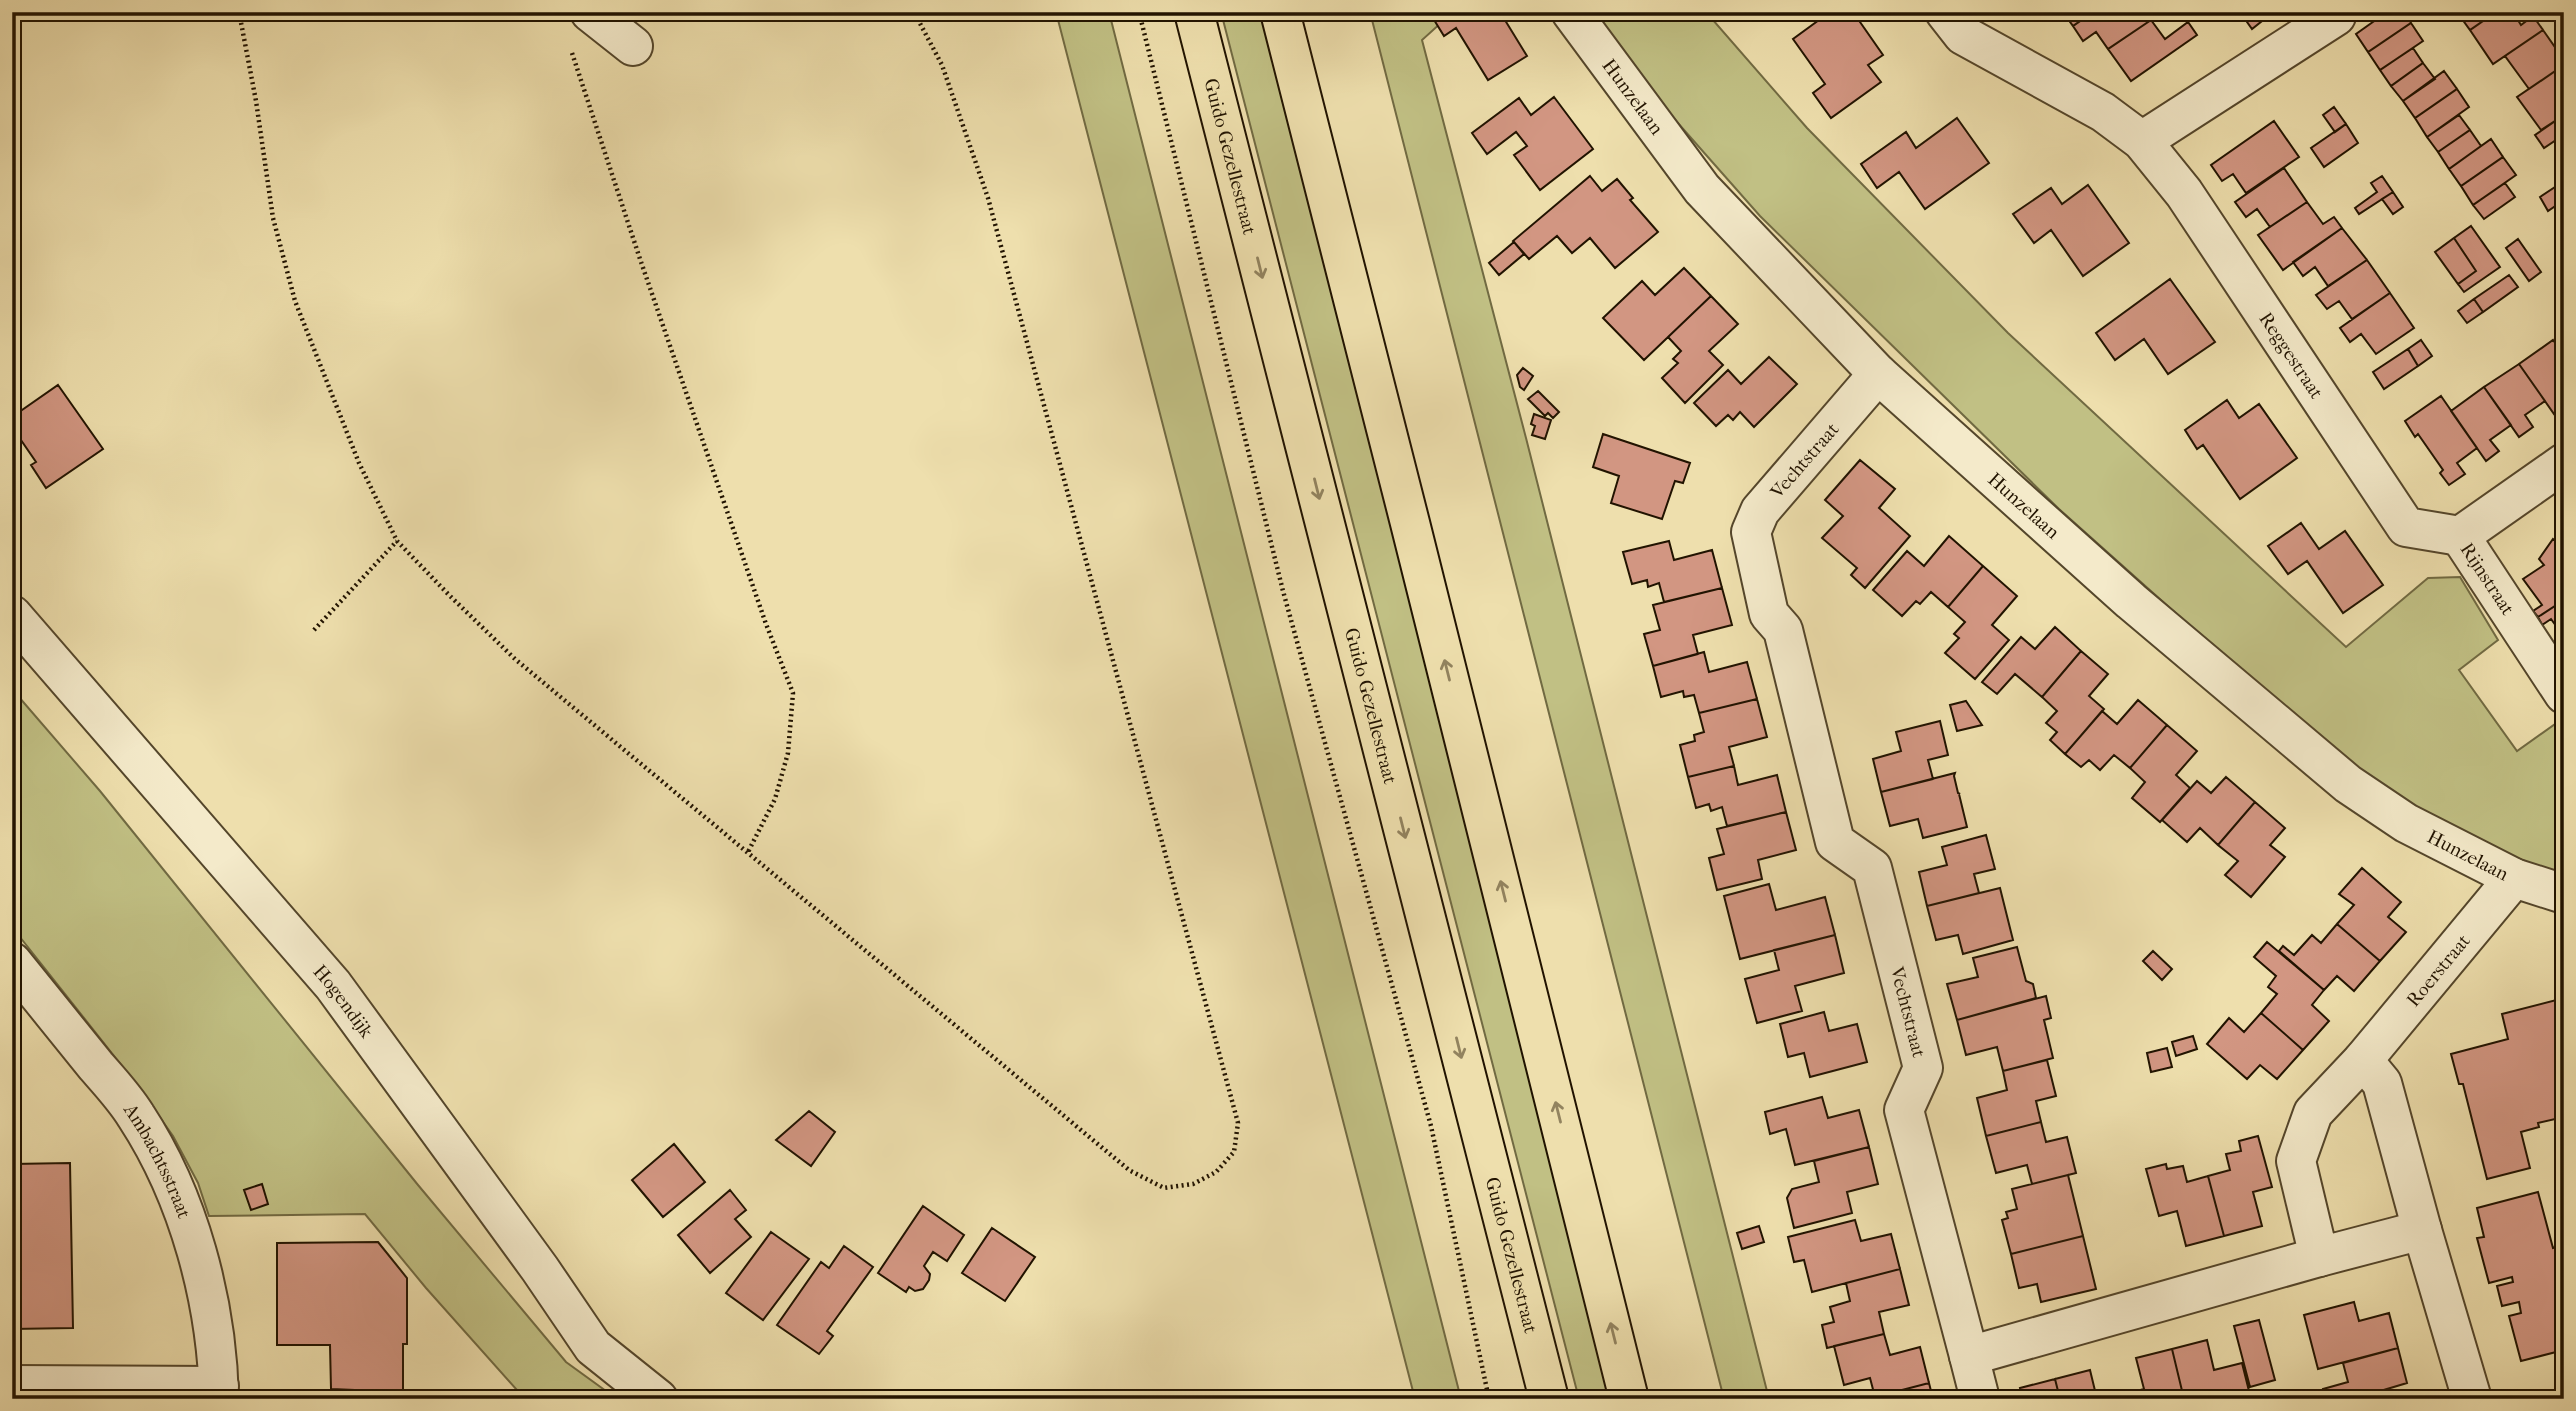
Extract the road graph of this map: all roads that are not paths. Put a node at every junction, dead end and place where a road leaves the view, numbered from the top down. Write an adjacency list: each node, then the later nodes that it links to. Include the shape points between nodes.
1 (590, 12): 7 (street)
2 (1194, 12): 24 (main road, Guido Gezellestraat, one-way to 24)
3 (1279, 12): 25 (main road, one-way to 3)
4 (1572, 12): 9 (street, Hunzelaan, via 1702,189)
5 (1945, 12): 8 (street, Reggestraat, via 1962,35 2104,111)
6 (2336, 16): 8 (street)
7 (633, 46)
8 (2143, 141): 11 (street, Reggestraat, via 2184,193 2406,527)
9 (1878, 374): 14 (street, Hunzelaan, via 2131,601 2348,784 2406,823); 20 (street, Vechtstraat, via 1760,511 1751,532 1769,614 1783,630 1835,842 1872,868 1923,1068 1904,1111)
10 (2564, 463): 11 (street, Rijnstraat)
11 (2460, 536): 13 (street, Rijnstraat)
12 (12, 615): 23 (street, Hogendijk, via 333,985 593,1347)
13 (2564, 694)
14 (2514, 878): 15 (street, Hunzelaan); 17 (street, Roerstraat)
15 (2564, 894)
16 (12, 962): 22 (street, Ambachtsstraat, via 135,1113 159,1153 201,1266)
17 (2363, 1060): 18 (street, via 2382,1083); 19 (street, Roerstraat, via 2313,1113 2296,1161)
18 (2422, 1230): 19 (street); 27 (street)
19 (2319, 1256): 20 (street)
20 (1969, 1356): 26 (street)
21 (12, 1385): 22 (street)
22 (219, 1392)
23 (658, 1399)
24 (1549, 1399)
25 (1629, 1399)
26 (1980, 1399)
27 (2472, 1399)

